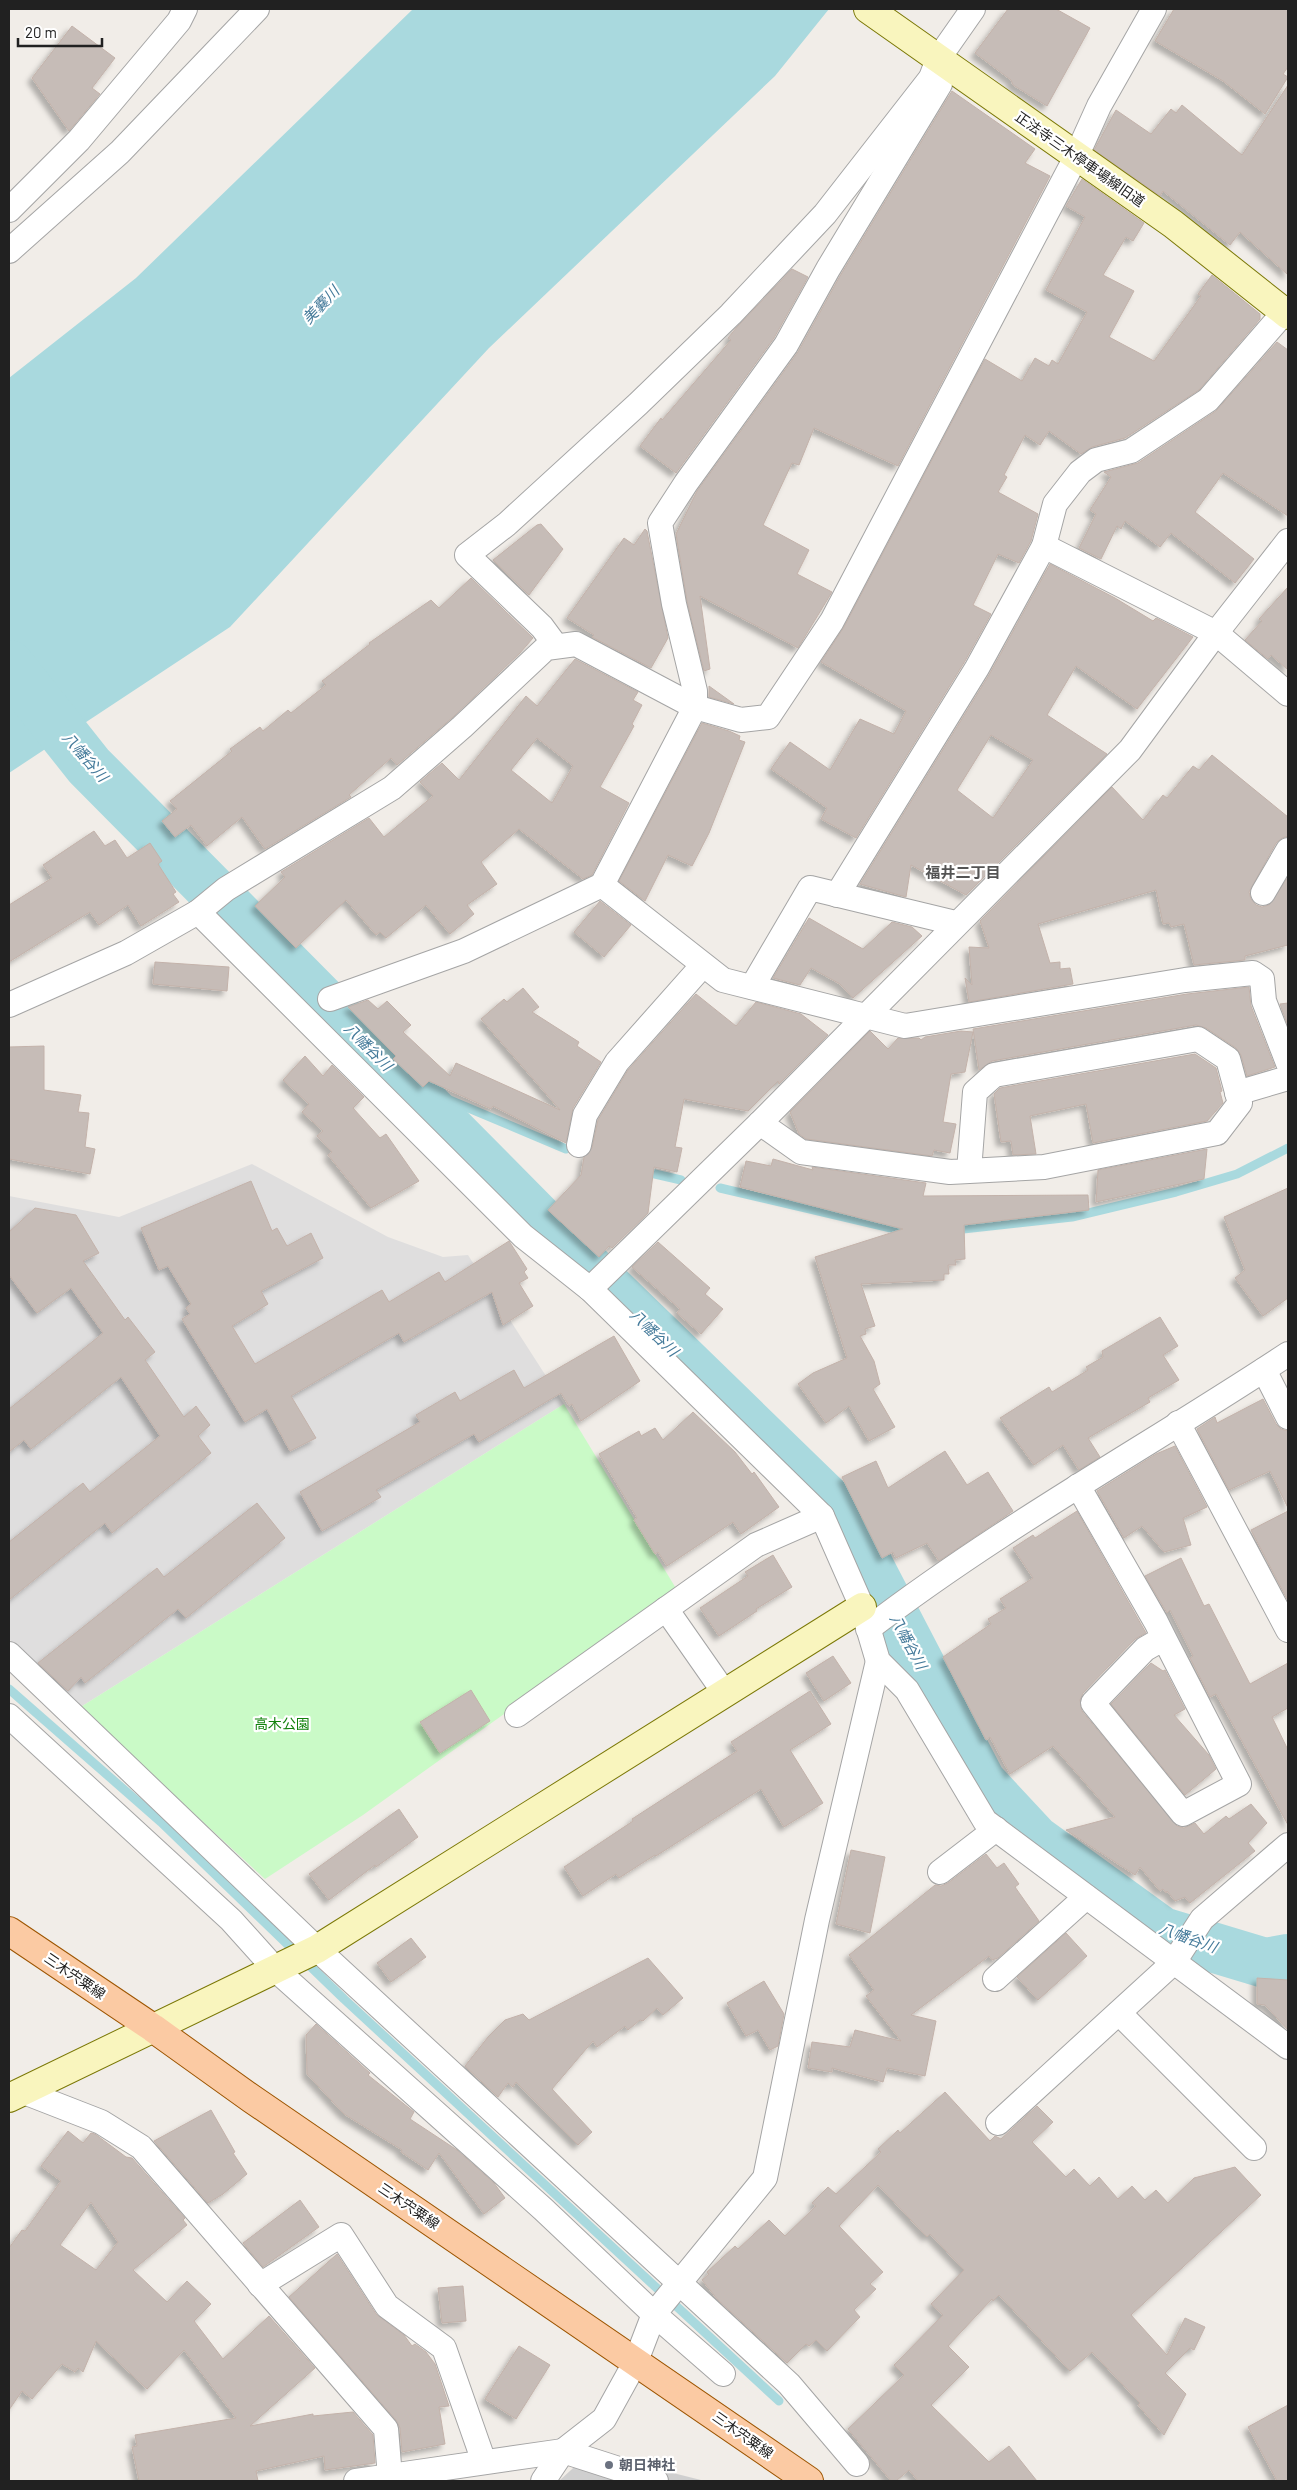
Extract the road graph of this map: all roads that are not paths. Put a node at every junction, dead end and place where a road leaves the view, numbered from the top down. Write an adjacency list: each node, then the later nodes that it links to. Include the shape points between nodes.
1 (185, 9): 8 (street, via 179,21 79,140)
2 (257, 9): 9 (street, via 120,152)
3 (868, 9): 6 (street, 正法寺三木停車場線旧道)
4 (973, 9): 6 (street)
5 (1154, 9): 7 (street, via 1099,106)
6 (934, 69): 7 (street, 正法寺三木停車場線旧道); 14 (street, via 825,214 731,314 507,524 467,555 542,626); 16 (street, via 940,84 786,345 660,523 674,604 695,691)
7 (1076, 157): 10 (street, 正法寺三木停車場線旧道, via 1173,224); 16 (street, via 832,621 768,717 741,720)
8 (9, 210)
9 (9, 251)
10 (1287, 311): 12 (street, via 1208,400 1131,451 1096,460 1080,472 1055,504)
11 (1288, 541): 13 (street)
12 (1044, 546): 13 (street); 20 (street, via 977,668)
13 (1216, 633): 15 (street); 22 (street, via 1130,750)
14 (556, 646): 16 (street, via 576,644); 21 (street, via 546,648 392,788 226,890)
15 (1288, 694)
16 (695, 707): 18 (street)
17 (1288, 850): 19 (street)
18 (602, 885): 23 (street); 25 (street, via 464,951)
19 (1262, 893)
20 (838, 895): 22 (street); 24 (street, via 810,888)
21 (198, 912): 26 (street, via 126,953); 34 (street, via 523,1236)
22 (955, 923): 27 (street)
23 (703, 964): 24 (street, via 723,980); 32 (street, via 617,1062 585,1114)
24 (752, 987): 27 (street)
25 (330, 1000)
26 (9, 1005)
27 (865, 1015): 28 (street, via 905,1026 1185,980 1253,973 1262,978 1264,1000); 31 (street)
28 (1288, 1063)
29 (1288, 1078): 30 (street)
30 (1237, 1093): 33 (street, via 1240,1103 1217,1133 1044,1166); 33 (street, via 1228,1059 1198,1039 994,1074 975,1092)
31 (760, 1122): 33 (street, via 801,1152 892,1166); 34 (street)
32 (579, 1145)
33 (969, 1171)
34 (590, 1289): 40 (street)
35 (1288, 1354): 36 (street)
36 (1264, 1370): 37 (street); 38 (street)
37 (1288, 1416)
38 (1178, 1423): 39 (street); 43 (street)
39 (1078, 1486): 42 (street, via 907,1600); 44 (street)
40 (822, 1516): 41 (street, via 756,1545); 42 (street)
41 (666, 1609): 47 (street); 48 (street)
42 (865, 1618): 46 (street); 47 (street)
43 (1288, 1630)
44 (1164, 1638): 44 (street, via 1238,1784 1183,1814 1093,1703 1145,1649)
45 (9, 1654): 55 (street)
46 (878, 1661): 50 (street, via 907,1690 985,1822); 65 (street, via 817,1920 765,2178)
47 (724, 1692): 55 (street)
48 (517, 1715)
49 (9, 1716): 57 (street, via 231,1920)
50 (996, 1829): 52 (street); 53 (street)
51 (1288, 1846): 56 (street, via 1202,1919)
52 (940, 1872)
53 (1086, 1897): 56 (street); 58 (street)
54 (9, 1931): 60 (main road, 三木宍粟線)
55 (317, 1949): 57 (street); 65 (street)
56 (1174, 1962): 59 (street); 61 (street)
57 (276, 1970): 60 (street); 67 (street, via 543,2209)
58 (995, 1979)
59 (1119, 2013): 63 (street); 64 (street)
60 (153, 2028): 62 (street); 68 (main road, 三木宍粟線)
61 (1288, 2047)
62 (16, 2095): 66 (street, via 101,2122 141,2147)
63 (998, 2122)
64 (1254, 2148)
65 (679, 2282): 67 (street); 72 (street, via 790,2384)
66 (260, 2285): 71 (street, via 341,2235 387,2306 444,2348); 73 (street, via 386,2429)
67 (654, 2314): 68 (street); 69 (street)
68 (636, 2361): 70 (street, via 604,2419); 77 (main road, 三木宍粟線)
69 (723, 2374)
70 (563, 2451): 71 (street); 75 (street); 76 (street)
71 (484, 2462): 73 (street)
72 (857, 2464)
73 (390, 2477): 74 (street)
74 (356, 2481)
75 (543, 2481)
76 (656, 2481)
77 (809, 2481)

